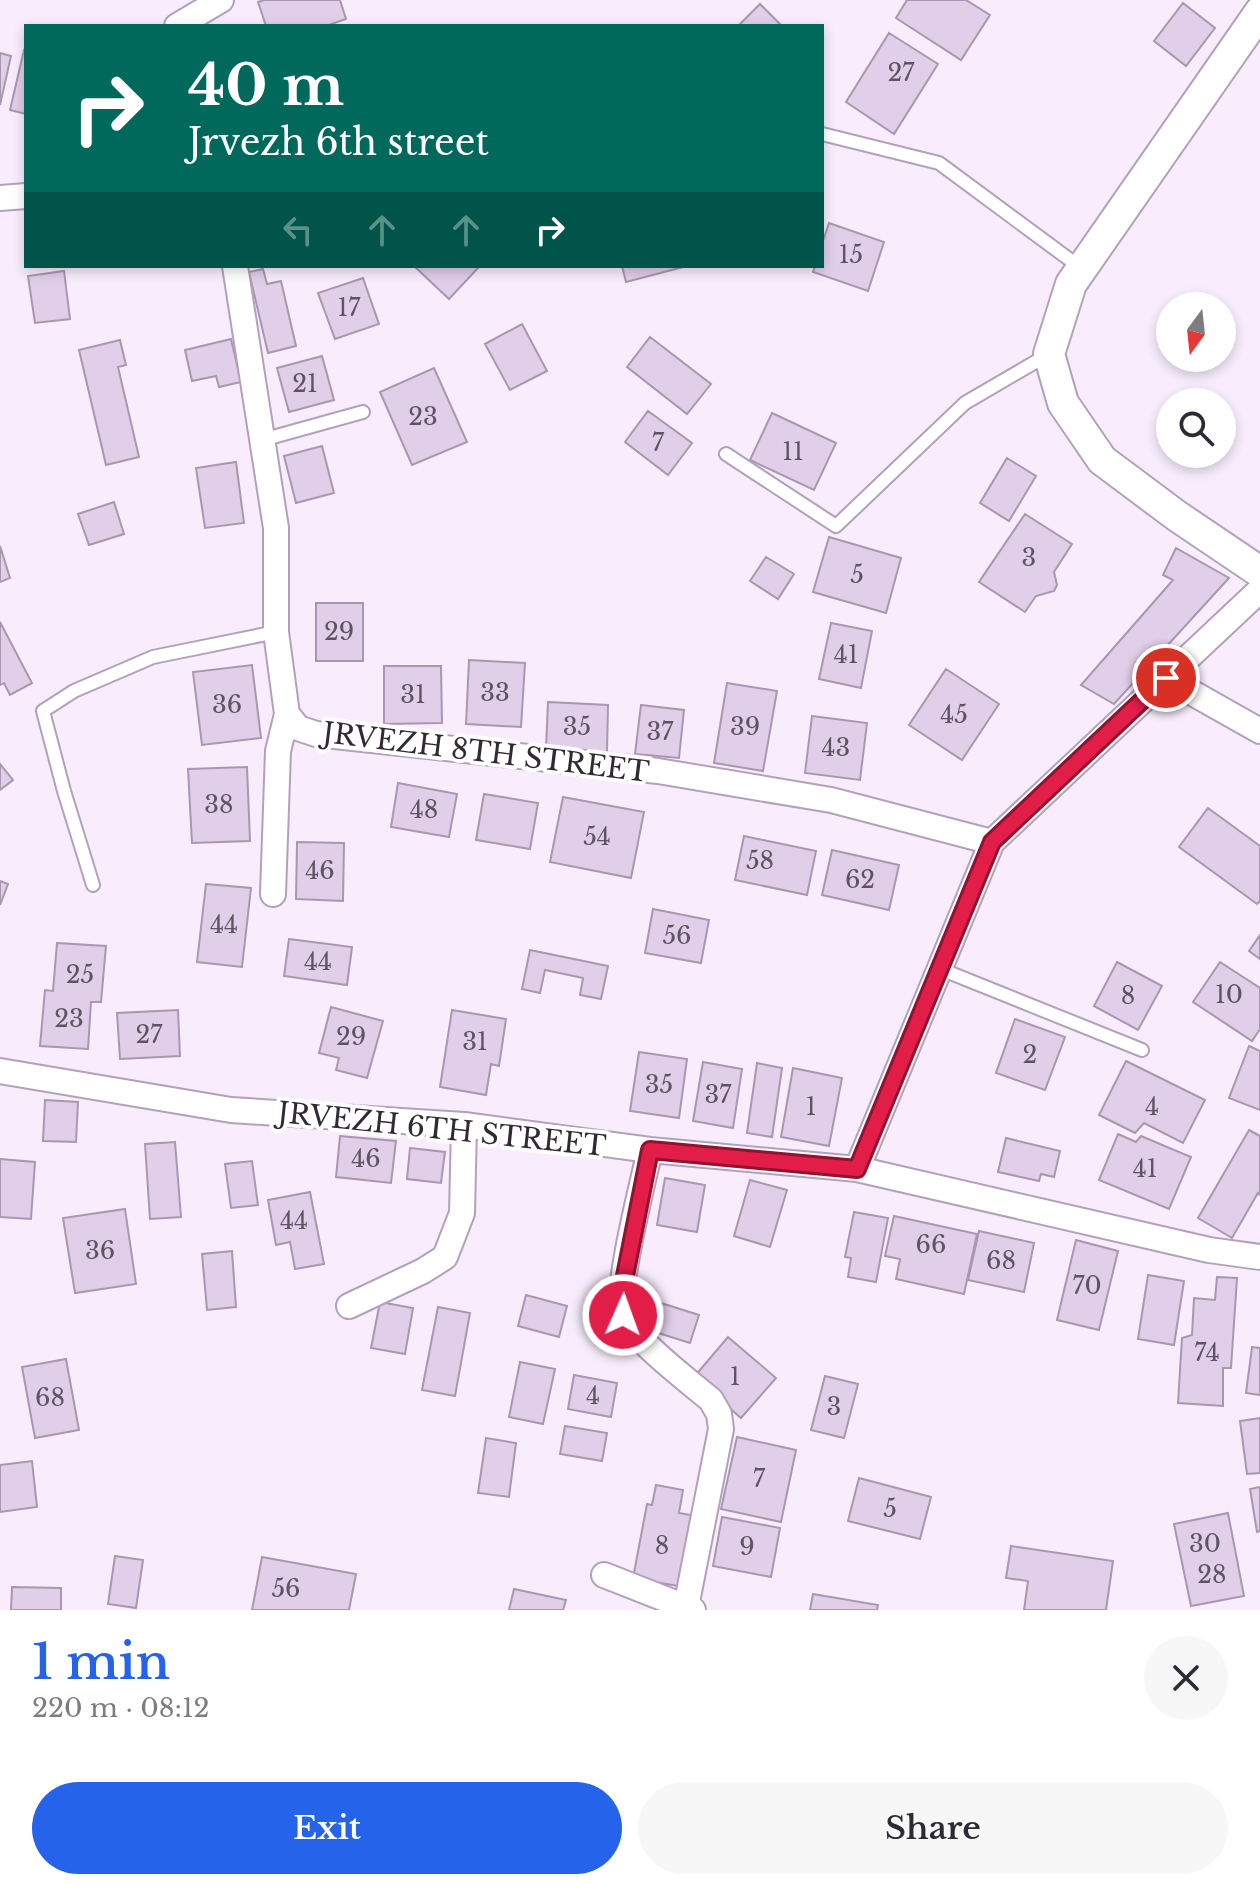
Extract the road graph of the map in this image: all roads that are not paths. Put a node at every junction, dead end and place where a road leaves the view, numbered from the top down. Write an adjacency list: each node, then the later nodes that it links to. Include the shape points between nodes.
1 (221, 0): 3 (street)
2 (1260, 12): 8 (street)
3 (180, 24)
4 (824, 134): 8 (lane, via 939,163)
5 (24, 196): 6 (street)
6 (0, 198)
7 (235, 268): 11 (street, JRVEZH 8TH STREET)
8 (1081, 268): 9 (street)
9 (1049, 354): 12 (lane, via 965,403 836,526); 13 (street, via 1063,403 1102,460)
10 (363, 412): 11 (lane)
11 (262, 440): 15 (street, JRVEZH 8TH STREET, via 276,528)
12 (726, 454)
13 (1260, 572)
14 (1260, 590): 16 (street)
15 (276, 632): 17 (street, JRVEZH 8TH STREET); 20 (lane, via 153,657 74,691 43,711)
16 (1166, 678): 18 (street); 19 (street)
17 (287, 714): 19 (street, JRVEZH 8TH STREET, via 298,728 316,734 658,771 831,800); 21 (street, via 278,751)
18 (1260, 731)
19 (992, 842): 22 (street)
20 (93, 885)
21 (273, 894)
22 (938, 968): 23 (lane); 27 (street)
23 (1142, 1050)
24 (0, 1071): 25 (street, JRVEZH 6TH STREET, via 231,1110)
25 (464, 1125): 26 (street, JRVEZH 6TH STREET); 29 (street, via 462,1213 445,1257)
26 (650, 1150): 27 (street, JRVEZH 6TH STREET); 31 (street, via 622,1291 623,1315 711,1400 721,1429)
27 (857, 1169): 28 (street, JRVEZH 6TH STREET, via 1209,1250)
28 (1260, 1257)
29 (349, 1306)
30 (604, 1575): 31 (street)
31 (690, 1609)

